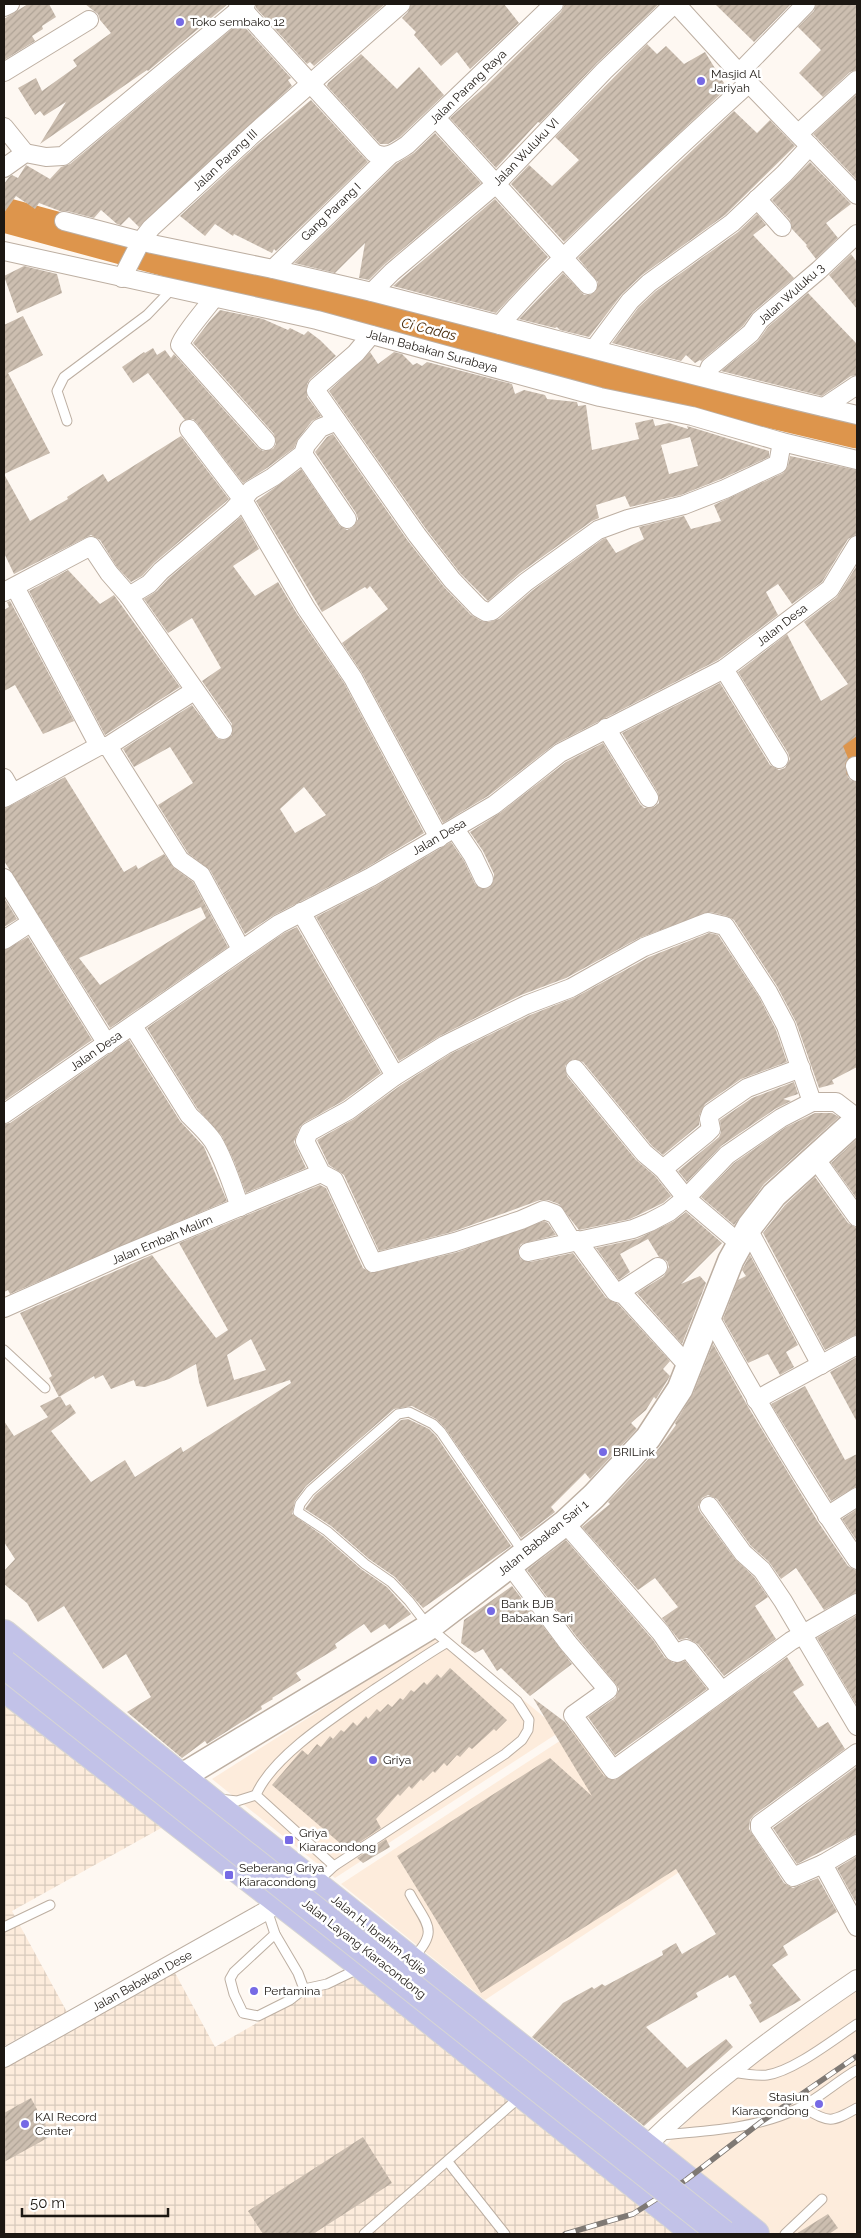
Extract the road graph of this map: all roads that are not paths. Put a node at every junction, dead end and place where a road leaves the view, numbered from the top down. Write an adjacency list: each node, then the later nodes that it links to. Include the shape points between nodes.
1 (10, 4): 7 (street)
2 (401, 4): 12 (street, Jalan Parang III)
3 (554, 4): 13 (street, Jalan Parang Raya)
4 (675, 4): 10 (street); 19 (street, Jalan Wuluku VI, via 604,71)
5 (806, 4): 10 (street)
6 (242, 5): 12 (street); 16 (street, via 63,156)
7 (4, 7)
8 (89, 20): 9 (street)
9 (4, 72)
10 (744, 78): 15 (street); 27 (street)
11 (857, 80): 15 (street)
12 (312, 82): 17 (street); 25 (street, Jalan Parang III, via 151,228)
13 (436, 118): 17 (street, Jalan Parang Raya, via 407,145); 19 (street)
14 (4, 127): 16 (street)
15 (804, 140): 20 (street); 21 (street)
16 (25, 154): 18 (street)
17 (382, 154): 28 (street, Gang Parang I)
18 (4, 168)
19 (496, 184): 27 (street); 32 (street, Jalan Wuluku VI)
20 (857, 195)
21 (757, 199): 23 (street); 36 (street, via 732,223 649,283 630,301)
22 (64, 221): 25 (street)
23 (782, 227)
24 (857, 234): 37 (street, Jalan Wuluku 3, via 710,367)
25 (136, 250): 28 (street); 29 (street, Jalan Parang III)
26 (4, 251): 29 (street, Jalan Babakan Surabaya)
27 (562, 259): 30 (street); 34 (street)
28 (273, 269): 32 (street)
29 (122, 278): 31 (street, Jalan Babakan Surabaya)
30 (588, 285)
31 (172, 289): 33 (street, Jalan Babakan Surabaya); 41 (lane, via 147,315 64,376 57,392)
32 (372, 292): 34 (street)
33 (214, 298): 35 (street, Jalan Babakan Surabaya); 44 (street, via 180,345)
34 (500, 325): 36 (street)
35 (371, 335): 42 (street, via 316,389); 45 (street, Jalan Babakan Surabaya)
36 (594, 349): 37 (street)
37 (706, 377): 39 (street)
38 (857, 385): 39 (street)
39 (824, 407): 40 (street)
40 (857, 415)
41 (67, 421)
42 (337, 421): 45 (street, via 452,580 480,608 490,612 598,530 628,519 684,506 778,464); 46 (street, via 320,428 306,445)
43 (188, 429): 48 (street)
44 (266, 441)
45 (782, 442): 47 (street, Jalan Babakan Surabaya)
46 (304, 454): 48 (street, via 251,490); 49 (street)
47 (857, 460)
48 (243, 500): 52 (street, via 149,584); 62 (street, via 306,608 353,678)
49 (347, 519)
50 (857, 545): 53 (street, Jalan Desa, via 830,589)
51 (9, 589): 52 (street, via 91,546); 57 (street)
52 (129, 596): 54 (street)
53 (724, 669): 55 (street, Jalan Desa); 58 (street)
54 (194, 691): 56 (street); 57 (street)
55 (606, 728): 60 (street); 61 (street, Jalan Desa, via 560,753 494,806)
56 (223, 730)
57 (103, 746): 59 (street); 68 (street, via 180,860 201,874)
58 (779, 758)
59 (7, 790)
60 (648, 798)
61 (456, 829): 62 (street, Jalan Desa); 64 (street)
62 (439, 838): 65 (street, Jalan Desa)
63 (4, 878): 66 (street)
64 (484, 879)
65 (302, 912): 68 (street, Jalan Desa); 73 (street)
66 (30, 923): 67 (street); 70 (street)
67 (4, 940)
68 (241, 949): 69 (street, Jalan Desa)
69 (133, 1026): 70 (street, Jalan Desa); 81 (street, via 189,1115 213,1141)
70 (107, 1044): 75 (street, Jalan Desa)
71 (801, 1068): 73 (street, via 786,1026 768,992 725,926 708,922 644,947 571,988 526,1005 445,1045); 74 (street); 78 (street, via 747,1088 716,1110 709,1119 711,1129)
72 (575, 1070): 78 (street, via 644,1153)
73 (395, 1076): 79 (street, via 349,1110 309,1132 305,1141)
74 (812, 1102): 76 (street, via 836,1102); 80 (street, via 781,1118 727,1155)
75 (4, 1114)
76 (857, 1119): 77 (street, Jalan Babakan Sari 1)
77 (815, 1158): 82 (street); 83 (street, Jalan Babakan Sari 1, via 774,1195)
78 (663, 1169): 80 (street)
79 (322, 1173): 81 (street, Jalan Embah Malim); 84 (street, via 334,1180 373,1263 455,1242 544,1210 555,1214)
80 (686, 1198): 83 (street); 84 (street, via 669,1212 633,1229)
81 (240, 1207): 88 (street, Jalan Embah Malim)
82 (857, 1217)
83 (744, 1237): 89 (street, Jalan Babakan Sari 1, via 731,1260); 92 (street)
84 (574, 1241): 85 (street); 87 (street)
85 (528, 1252)
86 (658, 1267): 87 (street)
87 (618, 1293): 93 (street, via 624,1295)
88 (4, 1308)
89 (710, 1317): 93 (street, Jalan Babakan Sari 1); 95 (street)
90 (857, 1344): 92 (street)
91 (4, 1350): 94 (lane)
92 (821, 1365): 95 (street)
93 (690, 1368): 99 (street, Jalan Babakan Sari 1, via 648,1438)
94 (45, 1388)
95 (756, 1400): 98 (street)
96 (857, 1497): 98 (street)
97 (709, 1506): 104 (street, via 743,1553 762,1570)
98 (827, 1516): 101 (street)
99 (565, 1524): 100 (street, Jalan Babakan Sari 1); 108 (street, via 674,1652 690,1651)
100 (517, 1560): 105 (street, Jalan Babakan Sari 1); 105 (lane, via 441,1432 433,1424 408,1412 398,1414 310,1491 298,1512 391,1582); 108 (street, via 568,1643 608,1690 573,1715 614,1770)
101 (857, 1560)
102 (857, 1602): 104 (street)
103 (4, 1634): 111 (main road, Jalan H. Ibrahim Adjie)
104 (804, 1634): 108 (street); 109 (street)
105 (438, 1635): 111 (street, Jalan Babakan Sari 1); 112 (lane, via 360,1700 297,1745 260,1786); 117 (lane, via 517,1701 529,1720 528,1730 522,1740 505,1754)
106 (4, 1664): 144 (main road, Jalan Layang Kiaracondong, bridge)
107 (4, 1687): 114 (main road)
108 (722, 1691)
109 (857, 1726)
110 (857, 1753): 116 (street, via 760,1824 792,1877)
111 (181, 1777): 113 (main road, Jalan H. Ibrahim Adjie); 114 (street, Jalan Babakan Sari 1)
112 (256, 1796): 113 (lane, via 236,1801); 117 (lane)
113 (206, 1798): 117 (main road, Jalan H. Ibrahim Adjie)
114 (157, 1808): 120 (main road)
115 (857, 1844): 116 (street)
116 (823, 1864): 121 (street)
117 (324, 1875): 124 (main road, Jalan H. Ibrahim Adjie)
118 (410, 1894): 124 (lane, via 429,1937)
119 (50, 1905): 122 (lane)
120 (274, 1907): 123 (lane); 125 (main road); 131 (street, Jalan Babakan Dese)
121 (857, 1927)
122 (4, 1928)
123 (275, 1934): 128 (lane); 128 (lane, via 230,1979 243,2013 258,2016)
124 (411, 1960): 127 (main road, Jalan H. Ibrahim Adjie)
125 (363, 1966): 128 (lane, via 327,1984); 129 (main road)
126 (857, 1979): 133 (street, via 782,2030)
127 (440, 1984): 129 (main road); 137 (main road, Jalan H. Ibrahim Adjie)
128 (304, 1989)
129 (419, 2011): 134 (main road)
130 (857, 2024): 133 (lane, via 787,2068 754,2076)
131 (4, 2058)
132 (857, 2070): 135 (lane)
133 (730, 2071): 137 (street)
134 (523, 2094): 138 (lane); 141 (main road)
135 (802, 2106): 136 (lane, via 826,2120 838,2119); 137 (lane, via 761,2122)
136 (857, 2108)
137 (650, 2141): 139 (main road, Jalan H. Ibrahim Adjie)
138 (448, 2162): 142 (lane); 143 (lane)
139 (709, 2198): 141 (main road); 145 (main road, Jalan H. Ibrahim Adjie)
140 (822, 2199): 146 (lane)
141 (692, 2230)
142 (364, 2234)
143 (505, 2234)
144 (723, 2234)
145 (755, 2234)
146 (785, 2234)

